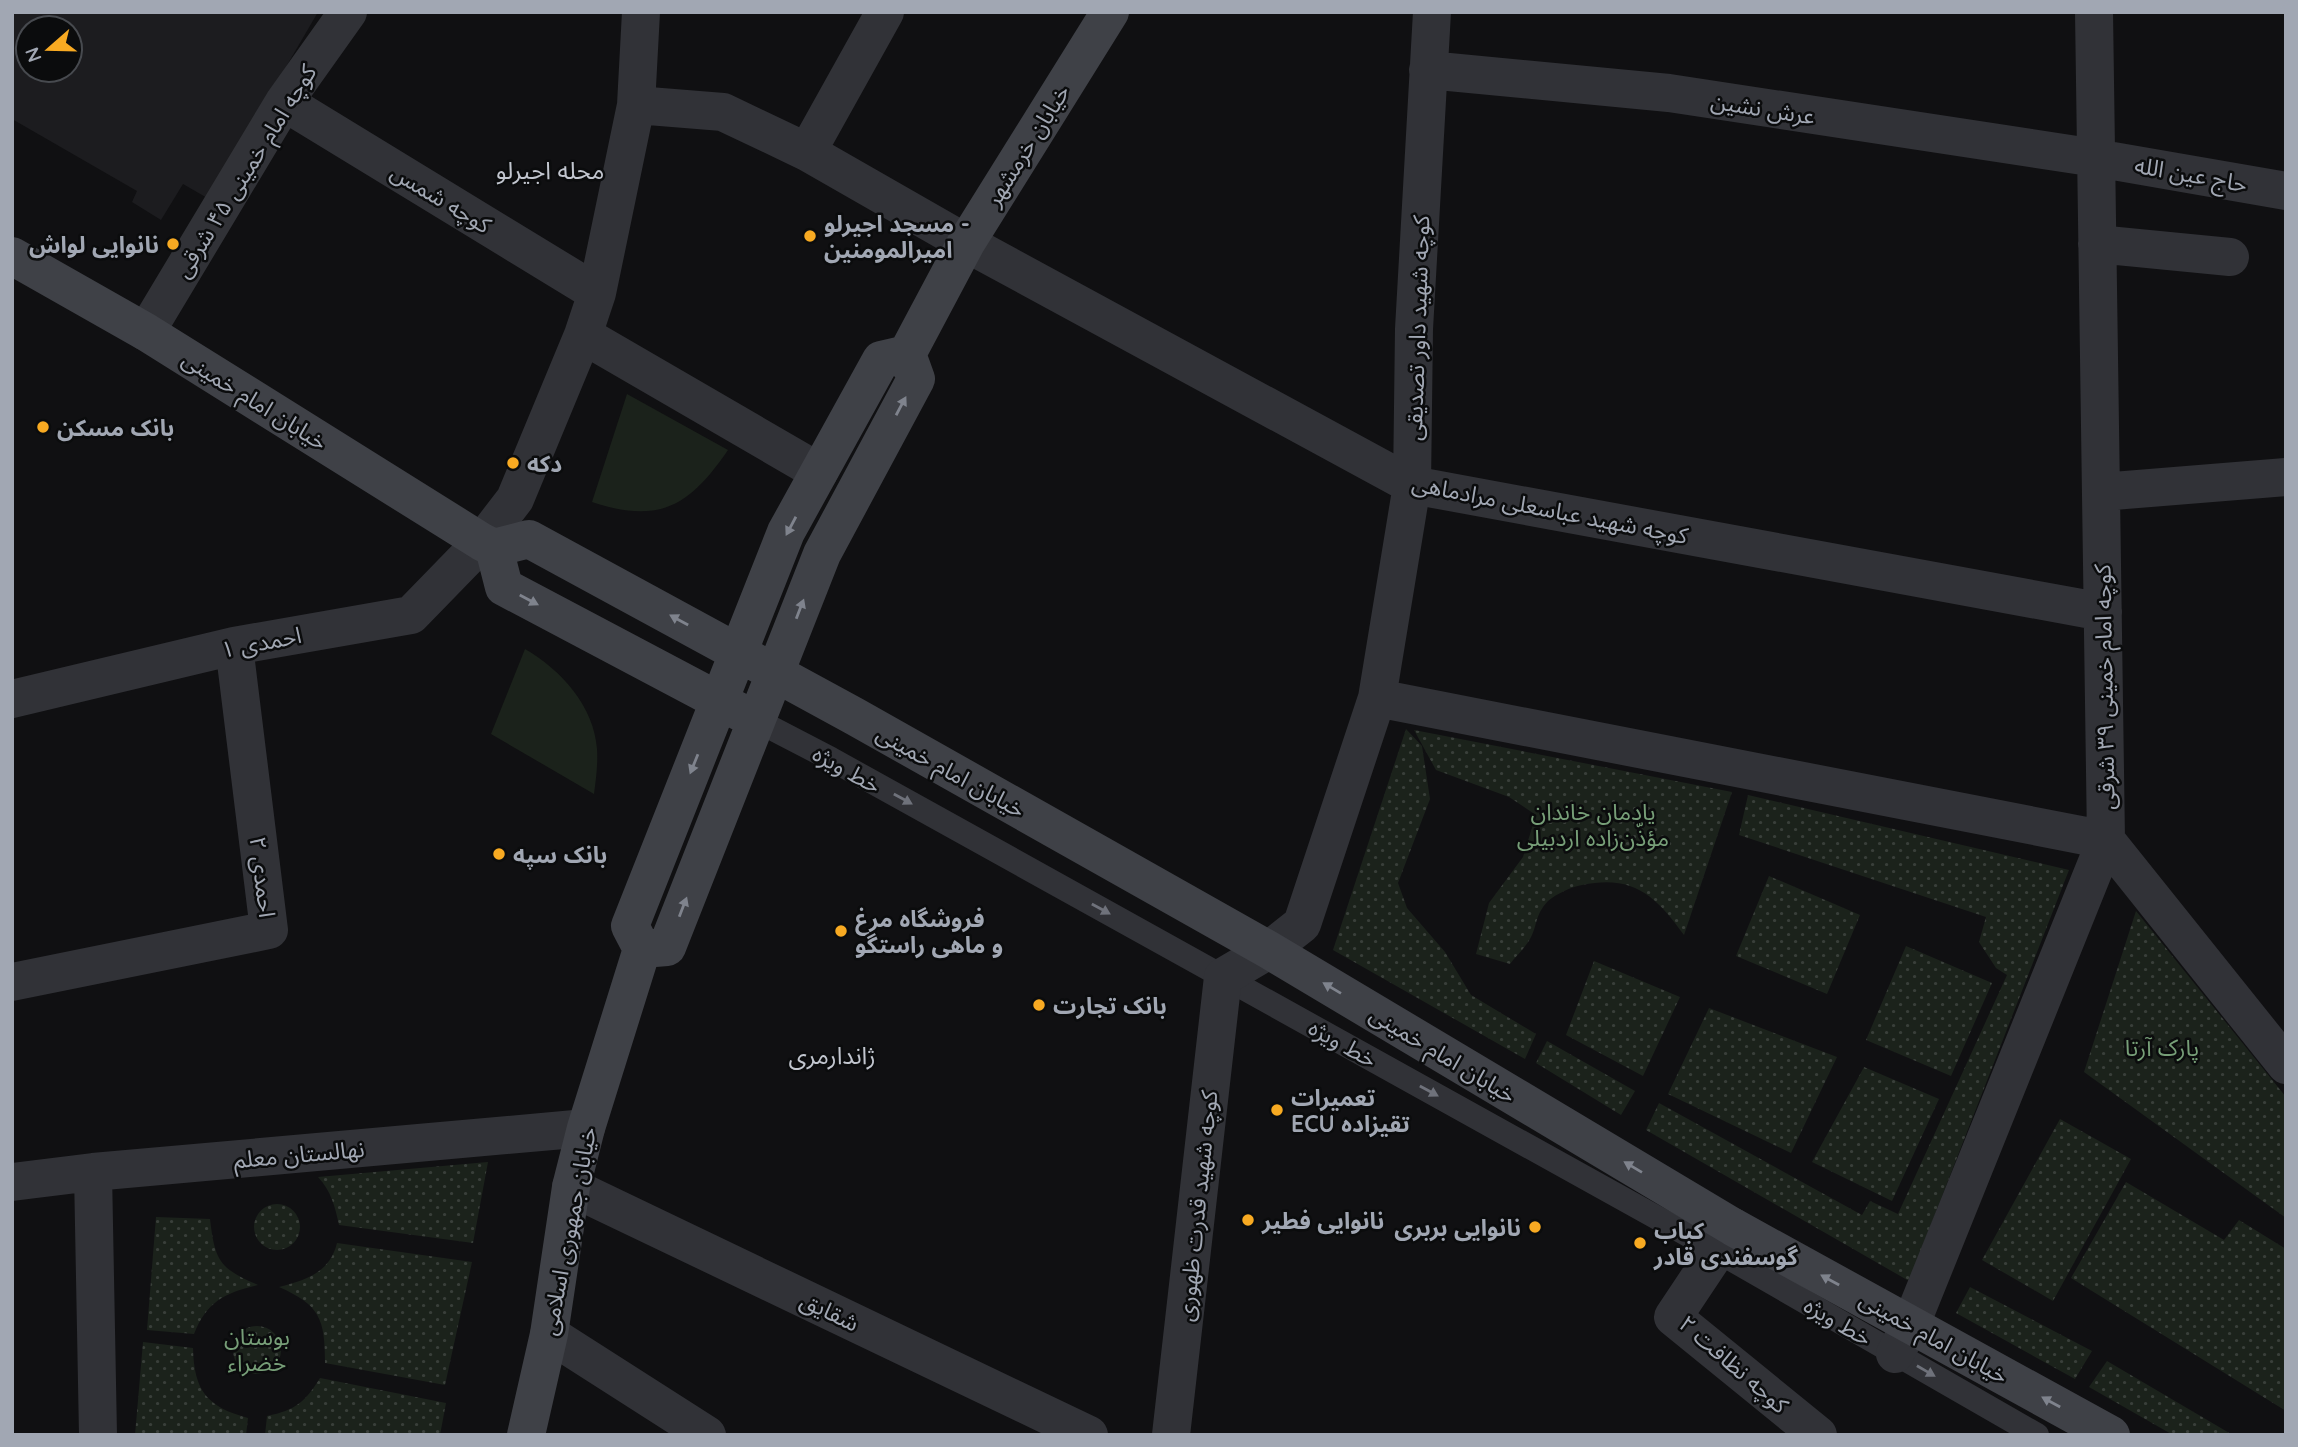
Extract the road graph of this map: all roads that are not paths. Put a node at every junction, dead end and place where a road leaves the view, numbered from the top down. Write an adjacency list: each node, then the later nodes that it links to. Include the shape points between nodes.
1 (348, 12): 8 (street, کوچه امام خمینی ۴۵ شرقی)
2 (640, 12): 9 (street, احمدی ۱)
3 (885, 12): 10 (street)
4 (1111, 12): 13 (main road, خیابان خرمشهر)
5 (1432, 12): 7 (street, کوچه شهید داور تصدیقی)
6 (2094, 12): 11 (street, کوچه امام خمینی ۳۹ شرقی)
7 (1428, 69): 11 (street, عرش نشین, via 1669,93); 23 (street, کوچه شهید داور تصدیقی)
8 (284, 102): 17 (street, کوچه شمس); 18 (street, کوچه امام خمینی ۴۵ شرقی)
9 (636, 105): 10 (street, کوچه شهید عباسعلی مرادماهی, via 723,112); 17 (street, احمدی ۱)
10 (807, 152): 13 (street, کوچه شهید عباسعلی مرادماهی)
11 (2096, 158): 12 (street, حاج عین الله); 14 (street, کوچه امام خمینی ۳۹ شرقی)
12 (2286, 191)
13 (966, 243): 20 (main road, خیابان خرمشهر); 23 (street, کوچه شهید عباسعلی مرادماهی)
14 (2097, 244): 16 (street); 24 (street, کوچه امام خمینی ۳۹ شرقی)
15 (12, 256): 18 (main road, خیابان امام خمینی)
16 (2230, 257)
17 (597, 293): 19 (street, احمدی ۱)
18 (146, 332): 25 (main road, خیابان امام خمینی)
19 (583, 335): 21 (street); 25 (street, احمدی ۱, via 515,499)
20 (907, 354): 21 (main road, via 881,360); 29 (main road, one-way to 20, via 821,554 916,379)
21 (819, 472): 28 (main road, one-way to 28, via 786,533)
22 (2286, 477): 24 (street)
23 (1412, 485): 26 (street, کوچه شهید عباسعلی مرادماهی); 30 (street, کوچه شهید داور تصدیقی)
24 (2101, 492): 26 (street, کوچه امام خمینی ۳۹ شرقی)
25 (488, 545): 27 (street, احمدی ۱, via 411,615); 28 (main road, one-way to 25, via 529,538); 32 (main road, one-way to 32, via 503,587)
26 (2103, 612): 34 (street, کوچه امام خمینی ۳۹ شرقی)
27 (234, 646): 31 (street, احمدی ۱); 38 (street, احمدی ۲, via 270,930)
28 (739, 653): 29 (main road, خیابان امام خمینی); 32 (main road)
29 (775, 673): 33 (main road); 36 (main road, خیابان امام خمینی)
30 (1377, 698): 34 (street); 36 (street, کوچه شهید داور تصدیقی, via 1302,924)
31 (12, 699)
32 (719, 701): 33 (main road); 35 (main road, one-way to 35, via 630,926)
33 (756, 720): 35 (main road, one-way to 33, via 667,947); 37 (lane, خط ویژه, one-way to 37)
34 (2106, 840): 39 (street); 46 (street, کوچه امام خمینی ۳۹ شرقی)
35 (642, 949): 40 (main road, خیابان جمهوری اسلامی)
36 (1269, 950): 37 (street, کوچه شهید داور تصدیقی); 44 (main road, خیابان امام خمینی, one-way to 36)
37 (1223, 977): 44 (lane, خط ویژه, one-way to 44); 51 (street, کوچه شهید قدرت ظهوری)
38 (12, 982)
39 (2286, 1065)
40 (586, 1128): 41 (street, نهالستان معلم); 43 (main road, خیابان جمهوری اسلامی)
41 (93, 1172): 42 (street, نهالستان معلم); 47 (street)
42 (12, 1182)
43 (571, 1186): 45 (main road, خیابان جمهوری اسلامی); 50 (street, شقایق)
44 (1725, 1239): 46 (main road, خیابان امام خمینی); 52 (street, کوچه نظافت ۲, via 1673,1317)
45 (548, 1334): 48 (main road, خیابان جمهوری اسلامی); 49 (street)
46 (1903, 1339): 53 (lane, خط ویژه, one-way to 53); 54 (main road, خیابان امام خمینی, one-way to 46)
47 (99, 1435)
48 (526, 1435)
49 (707, 1435)
50 (1089, 1435)
51 (1171, 1435)
52 (1818, 1435)
53 (2037, 1435)
54 (2111, 1435)

